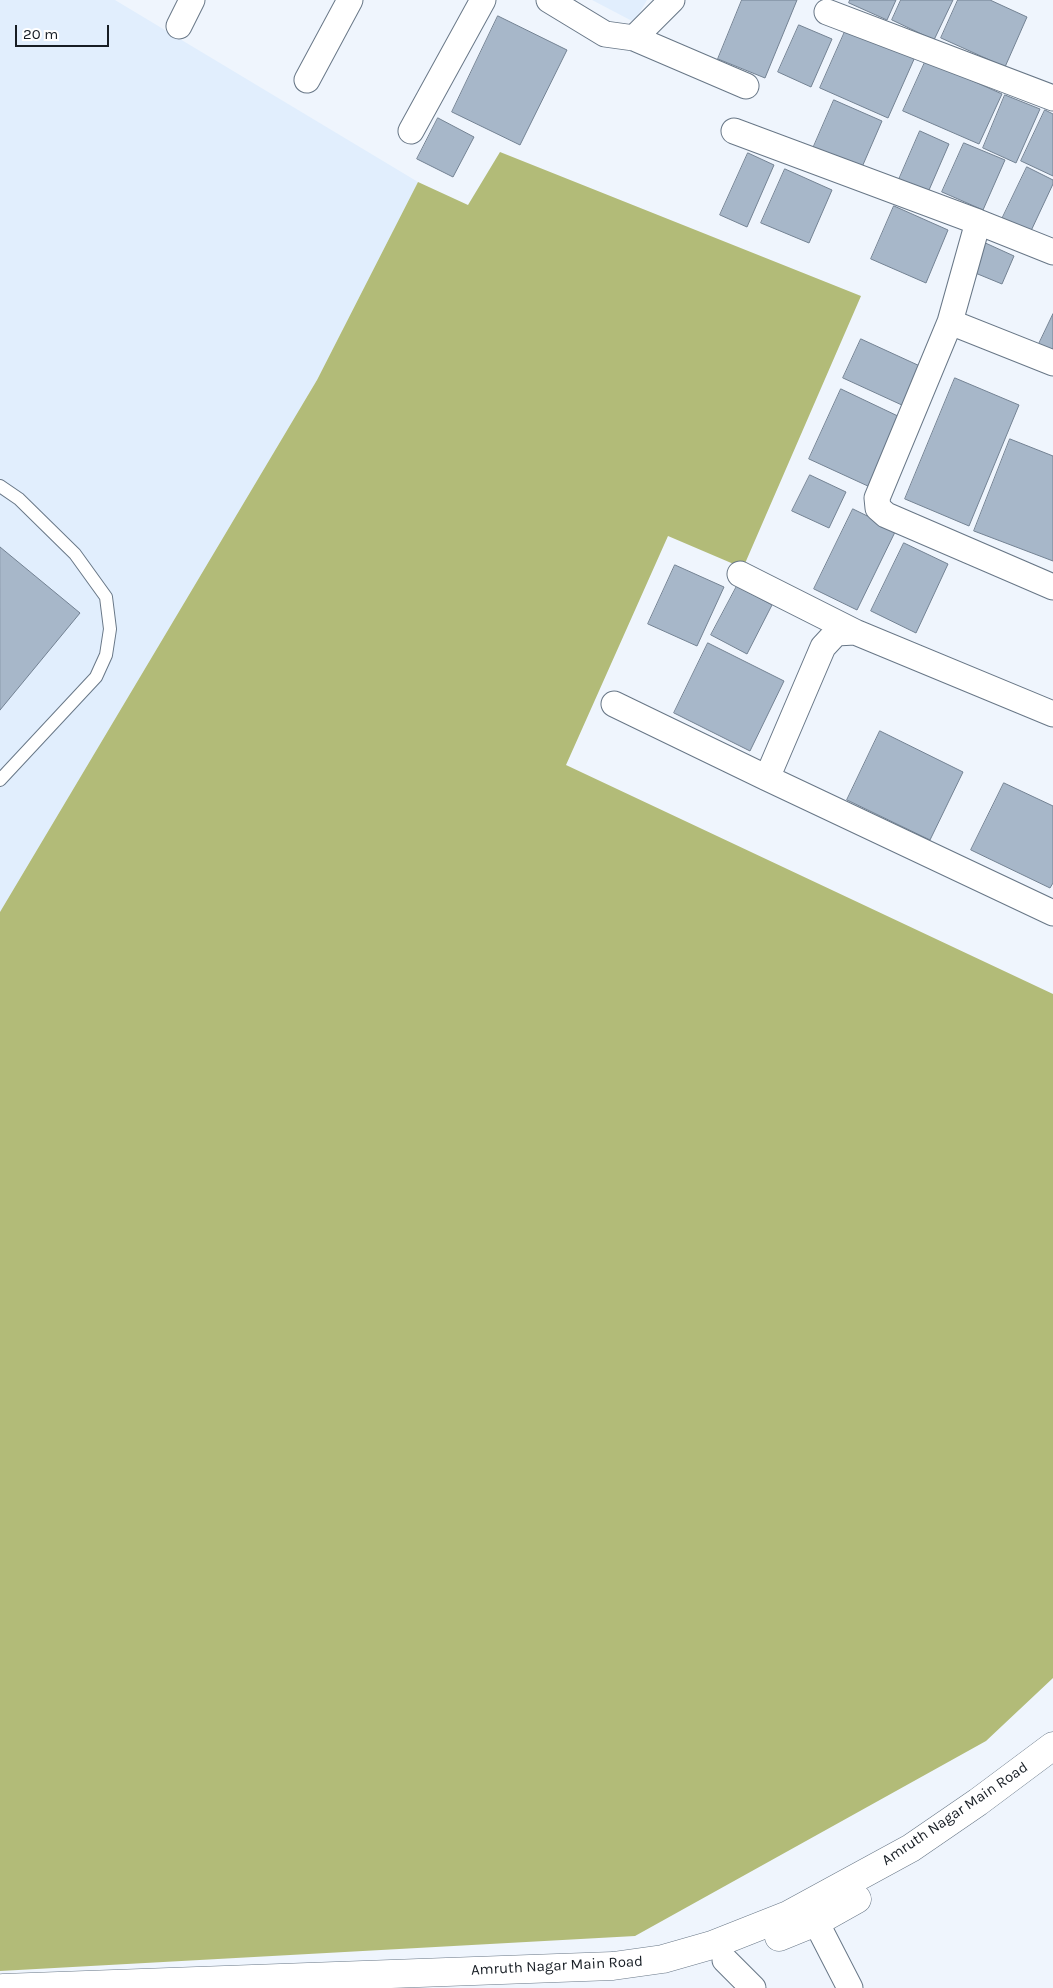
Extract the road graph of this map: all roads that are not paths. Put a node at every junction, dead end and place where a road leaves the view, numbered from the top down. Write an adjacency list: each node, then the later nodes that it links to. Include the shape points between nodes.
1 (192, 0): 7 (street)
2 (350, 0): 9 (street)
3 (483, 0): 12 (street)
4 (549, 0): 8 (street, via 605,34)
5 (672, 0): 8 (street)
6 (827, 12): 11 (street)
7 (179, 26)
8 (634, 38): 10 (street)
9 (307, 80)
10 (746, 86)
11 (1053, 98)
12 (411, 131)
13 (734, 131): 14 (street)
14 (978, 222): 15 (street); 16 (street)
15 (1053, 252)
16 (950, 322): 17 (street); 20 (street, via 876,498 878,508 886,515)
17 (1053, 363)
18 (0, 486): 25 (lane, via 19,499 76,554 106,597 110,629 106,655 96,677)
19 (740, 574): 21 (street)
20 (1053, 587)
21 (855, 632): 23 (street); 24 (street, via 836,633 823,648)
22 (614, 704): 24 (street)
23 (1053, 714)
24 (767, 778): 26 (street)
25 (0, 780)
26 (1053, 914)
27 (1053, 1746): 31 (main road, Amruth Nagar Main Road, via 978,1802 855,1879 788,1915 712,1945 663,1959 613,1966)
28 (1053, 1764): 29 (main road, Amruth Nagar Main Road, via 908,1871)
29 (816, 1922): 30 (main road, Amruth Nagar Main Road); 34 (street)
30 (725, 1960): 32 (main road, Amruth Nagar Main Road, via 666,1976); 33 (street)
31 (3, 1988)
32 (443, 1988)
33 (753, 1988)
34 (850, 1988)

